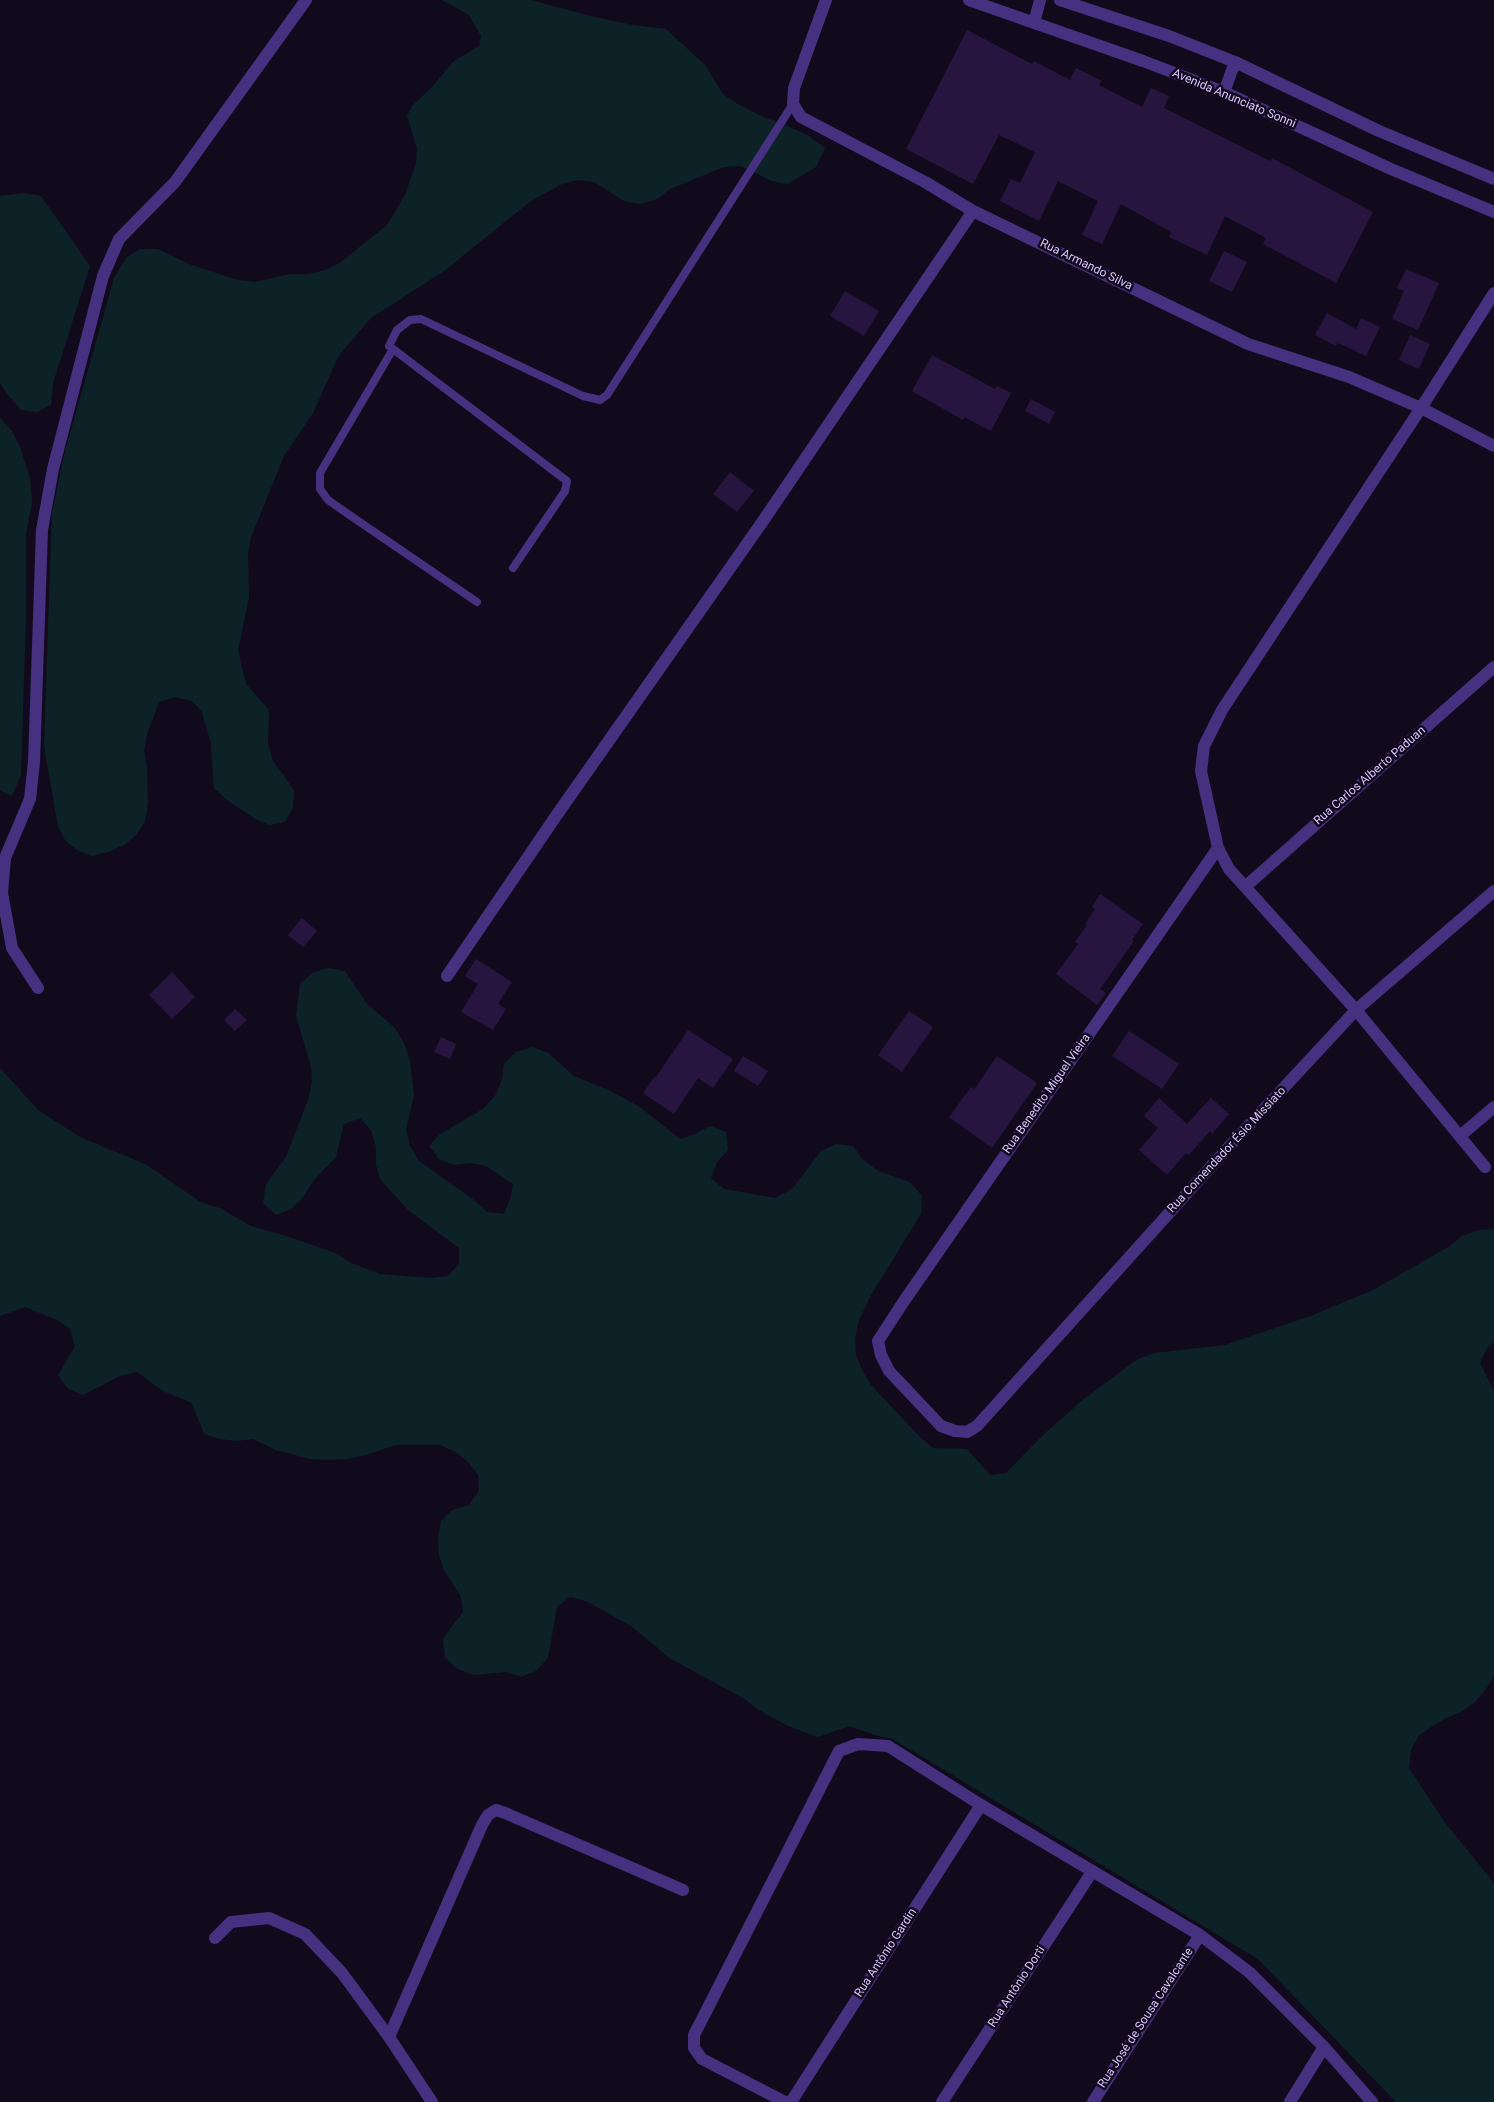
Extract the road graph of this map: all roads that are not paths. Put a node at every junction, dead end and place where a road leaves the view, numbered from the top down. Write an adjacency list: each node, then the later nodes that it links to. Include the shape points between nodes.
1 (306, 0): 24 (street, via 175,182 119,239 103,276 53,469 42,530 30,799 5,858 2,892 12,948)
2 (826, 0): 9 (street, via 794,88)
3 (969, 0): 6 (street, Avenida Anunciato Sonni)
4 (1040, 0): 6 (street)
5 (1060, 0): 7 (street, via 1170,36)
6 (1034, 23): 8 (street, Avenida Anunciato Sonni)
7 (1235, 62): 8 (street); 10 (street, via 1379,131)
8 (1224, 92): 12 (street, Avenida Anunciato Sonni, via 1391,169)
9 (793, 104): 11 (street, Rua Armando Silva, via 801,117); 14 (lane, via 607,395 600,400 583,396 421,319 410,320 397,330 389,346)
10 (1494, 179)
11 (973, 211): 15 (street, Rua Armando Silva, via 1248,344 1348,377); 23 (street)
12 (1494, 212)
13 (1494, 293): 15 (street)
14 (393, 349): 17 (lane, via 567,481 565,491); 18 (lane, via 320,473 320,489 328,500)
15 (1421, 408): 16 (street, Rua Armando Silva); 20 (street, via 1222,710 1204,746 1201,771)
16 (1494, 446)
17 (514, 568)
18 (477, 602)
19 (1494, 667): 21 (street, Rua Carlos Alberto Paduan)
20 (1218, 848): 21 (street, via 1229,869); 29 (street, Rua Benedito Miguel Vieira, via 878,1341 889,1371 941,1426 955,1432 967,1432)
21 (1246, 886): 25 (street)
22 (1494, 891): 25 (street, Rua Comendador Ésio Missiato)
23 (448, 976)
24 (38, 988)
25 (1356, 1010): 27 (street); 29 (street, Rua Comendador Ésio Missiato)
26 (1494, 1107): 27 (street)
27 (1460, 1136): 28 (street)
28 (1485, 1167)
29 (977, 1426)
30 (981, 1805): 31 (street); 38 (street, via 888,1746 858,1744 839,1751 694,2035 694,2048 702,2059); 39 (street, Rua Antônio Gardin)
31 (1092, 1872): 33 (street); 40 (street, Rua Antônio Dorti)
32 (683, 1890): 35 (street, via 496,1810 482,1824)
33 (1200, 1935): 36 (street, via 1249,1972); 41 (street, Rua José de Sousa Cavalcante)
34 (215, 1938): 35 (street, via 231,1922 269,1918 305,1934 342,1973)
35 (389, 2037): 37 (street)
36 (1324, 2047): 42 (street); 43 (street)
37 (432, 2102)
38 (785, 2102)
39 (791, 2102)
40 (942, 2102)
41 (1092, 2102)
42 (1290, 2102)
43 (1372, 2102)

